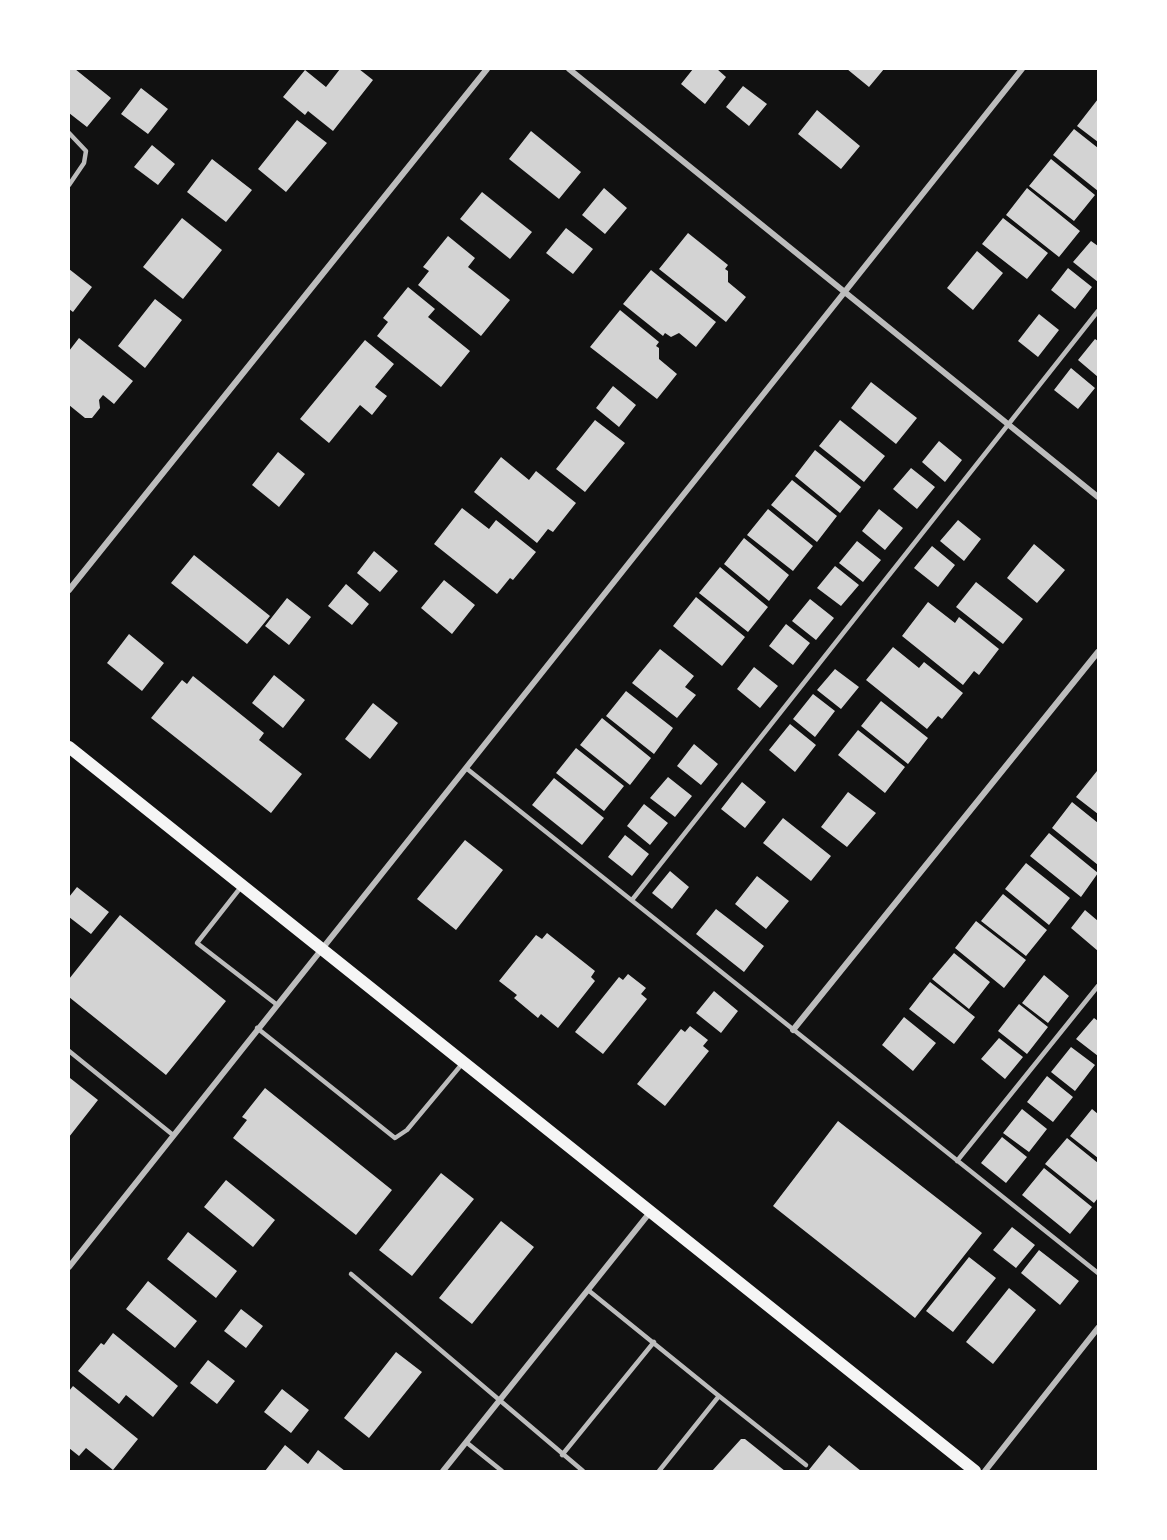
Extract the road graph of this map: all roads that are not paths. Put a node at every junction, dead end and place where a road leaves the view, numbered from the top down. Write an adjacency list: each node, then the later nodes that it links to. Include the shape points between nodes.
1 (487, 69): 10 (street)
2 (569, 69): 6 (street)
3 (1022, 69): 6 (street)
4 (69, 134): 5 (lane, via 86,151 84,163)
5 (69, 185)
6 (846, 291): 8 (street); 13 (street)
7 (1098, 311): 8 (lane)
8 (1007, 424): 9 (street); 15 (lane)
9 (1098, 497)
10 (69, 590)
11 (1098, 652): 20 (street)
12 (69, 747): 14 (main road)
13 (466, 768): 15 (lane); 16 (street)
14 (242, 885): 16 (main road); 18 (lane, via 197,941)
15 (632, 900): 20 (lane)
16 (321, 948): 18 (street); 22 (main road)
17 (1098, 986): 24 (lane)
18 (276, 1004): 19 (street)
19 (257, 1028): 22 (lane, via 395,1138 407,1130); 23 (street)
20 (793, 1030): 24 (lane)
21 (69, 1051): 23 (lane)
22 (464, 1062): 25 (main road)
23 (173, 1135): 26 (street)
24 (957, 1161): 27 (lane)
25 (651, 1211): 29 (street); 41 (main road)
26 (69, 1267)
27 (1098, 1273)
28 (351, 1274): 33 (lane)
29 (588, 1290): 31 (lane); 33 (street)
30 (1098, 1328): 42 (street)
31 (654, 1342): 32 (lane); 35 (lane)
32 (719, 1396): 36 (lane); 40 (lane)
33 (500, 1398): 34 (street); 35 (lane)
34 (466, 1442): 37 (street); 38 (lane)
35 (562, 1455): 39 (lane)
36 (806, 1465)
37 (443, 1471)
38 (502, 1471)
39 (583, 1471)
40 (659, 1471)
41 (975, 1471)
42 (985, 1471)

